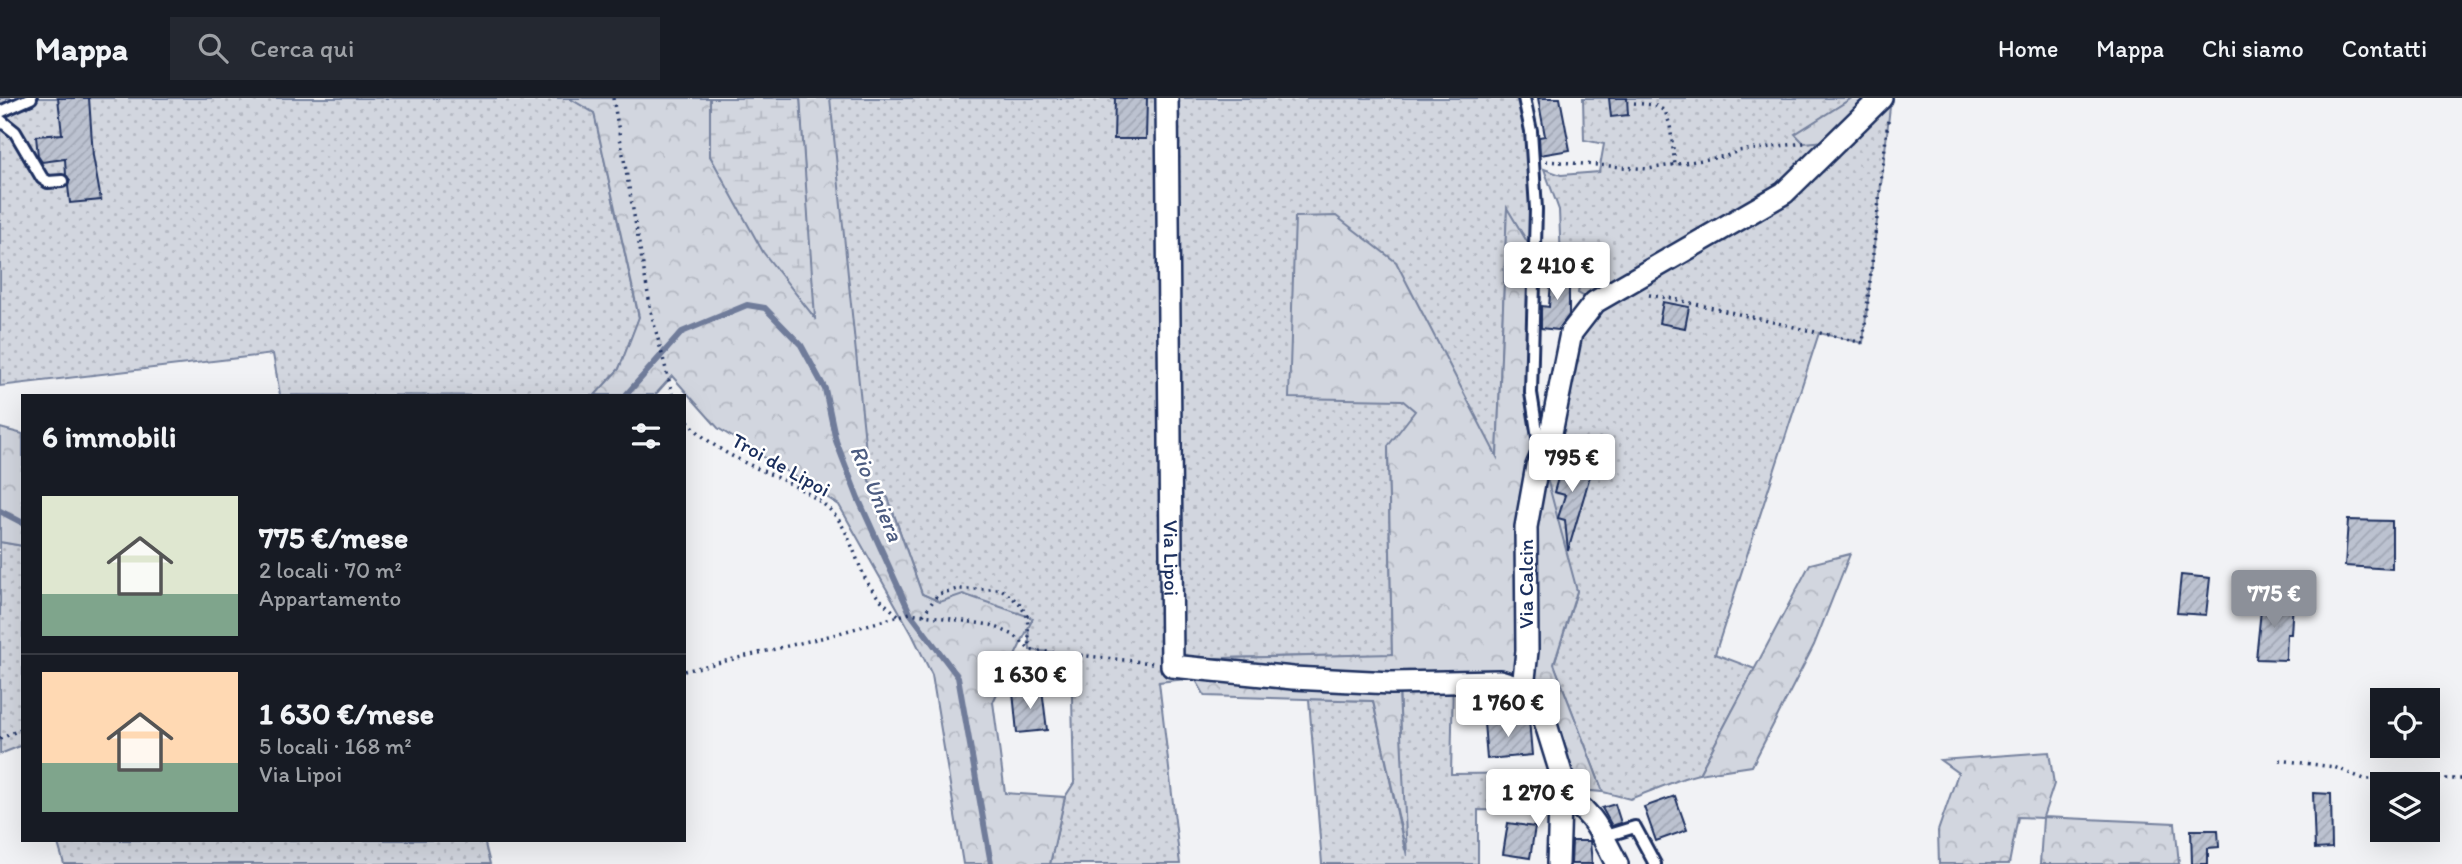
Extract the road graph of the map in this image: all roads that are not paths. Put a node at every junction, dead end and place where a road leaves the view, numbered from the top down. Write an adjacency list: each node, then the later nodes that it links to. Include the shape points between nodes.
1 (31, 98): 5 (lane)
2 (1167, 98): 9 (street, Via Lipoi, via 1172,666 1391,683 1500,681)
3 (1524, 98): 8 (lane, via 1536,209 1531,393)
4 (1885, 105): 8 (street, Via Calcin, via 1838,140 1784,193 1595,302 1571,333 1551,432)
5 (0, 111)
6 (0, 120): 7 (lane, via 15,132 42,178)
7 (62, 181)
8 (1541, 456): 9 (street, Via Calcin, via 1526,527)
9 (1523, 688): 10 (street, via 1540,705 1561,773)
10 (1560, 795): 11 (street, via 1577,803); 12 (street)
11 (1602, 837): 13 (street); 14 (lane, via 1635,827)
12 (1558, 864)
13 (1617, 864)
14 (1655, 864)

